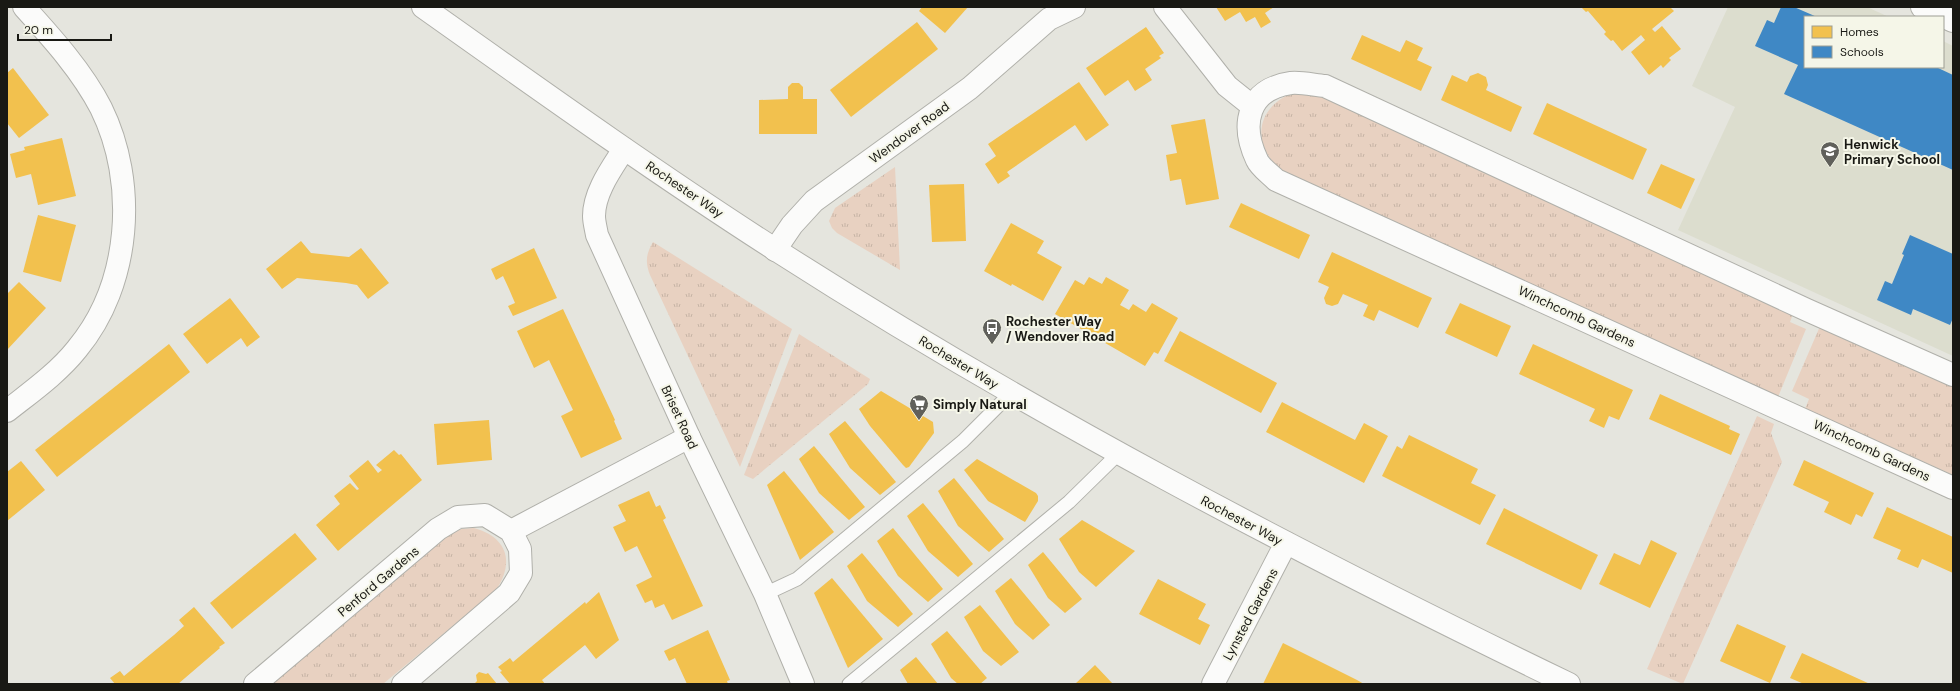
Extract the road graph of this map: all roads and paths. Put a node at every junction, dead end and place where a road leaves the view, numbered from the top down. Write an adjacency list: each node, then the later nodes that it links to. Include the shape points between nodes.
1 (24, 7): 13 (street, via 80,75 100,108 113,138 121,168 124,207 117,267 95,322 77,349 54,373)
2 (423, 7): 9 (street, Rochester Way)
3 (1074, 7): 6 (street, Wendover Road)
4 (1165, 7): 8 (street, via 1227,86)
5 (1922, 7): 7 (street)
6 (1052, 13): 10 (street, Wendover Road, via 970,88 814,201 792,225)
7 (1942, 16)
8 (1252, 106): 11 (street, via 1267,90 1291,83 1325,86); 16 (street, Winchcomb Gardens, via 1248,126 1257,161 1276,180)
9 (624, 149): 10 (street, Rochester Way); 14 (street, Briset Road, via 608,173 596,200 596,235)
10 (775, 250): 12 (street, Rochester Way)
11 (1953, 375)
12 (1011, 393): 15 (street, Rochester Way); 19 (lane, via 963,441 797,579)
13 (7, 412)
14 (689, 437): 17 (street); 19 (street, Briset Road)
15 (1118, 454): 18 (street, Rochester Way); 23 (lane, via 1069,502)
16 (1953, 488)
17 (511, 531): 20 (street, Penford Gardens, via 486,515 458,517 438,529); 21 (street, via 520,549 521,573 509,593)
18 (1286, 543): 24 (street, Lynsted Gardens); 25 (street, Rochester Way)
19 (765, 594): 22 (street, Briset Road)
20 (255, 684)
21 (403, 684)
22 (804, 684)
23 (849, 684)
24 (1213, 684)
25 (1569, 684)

